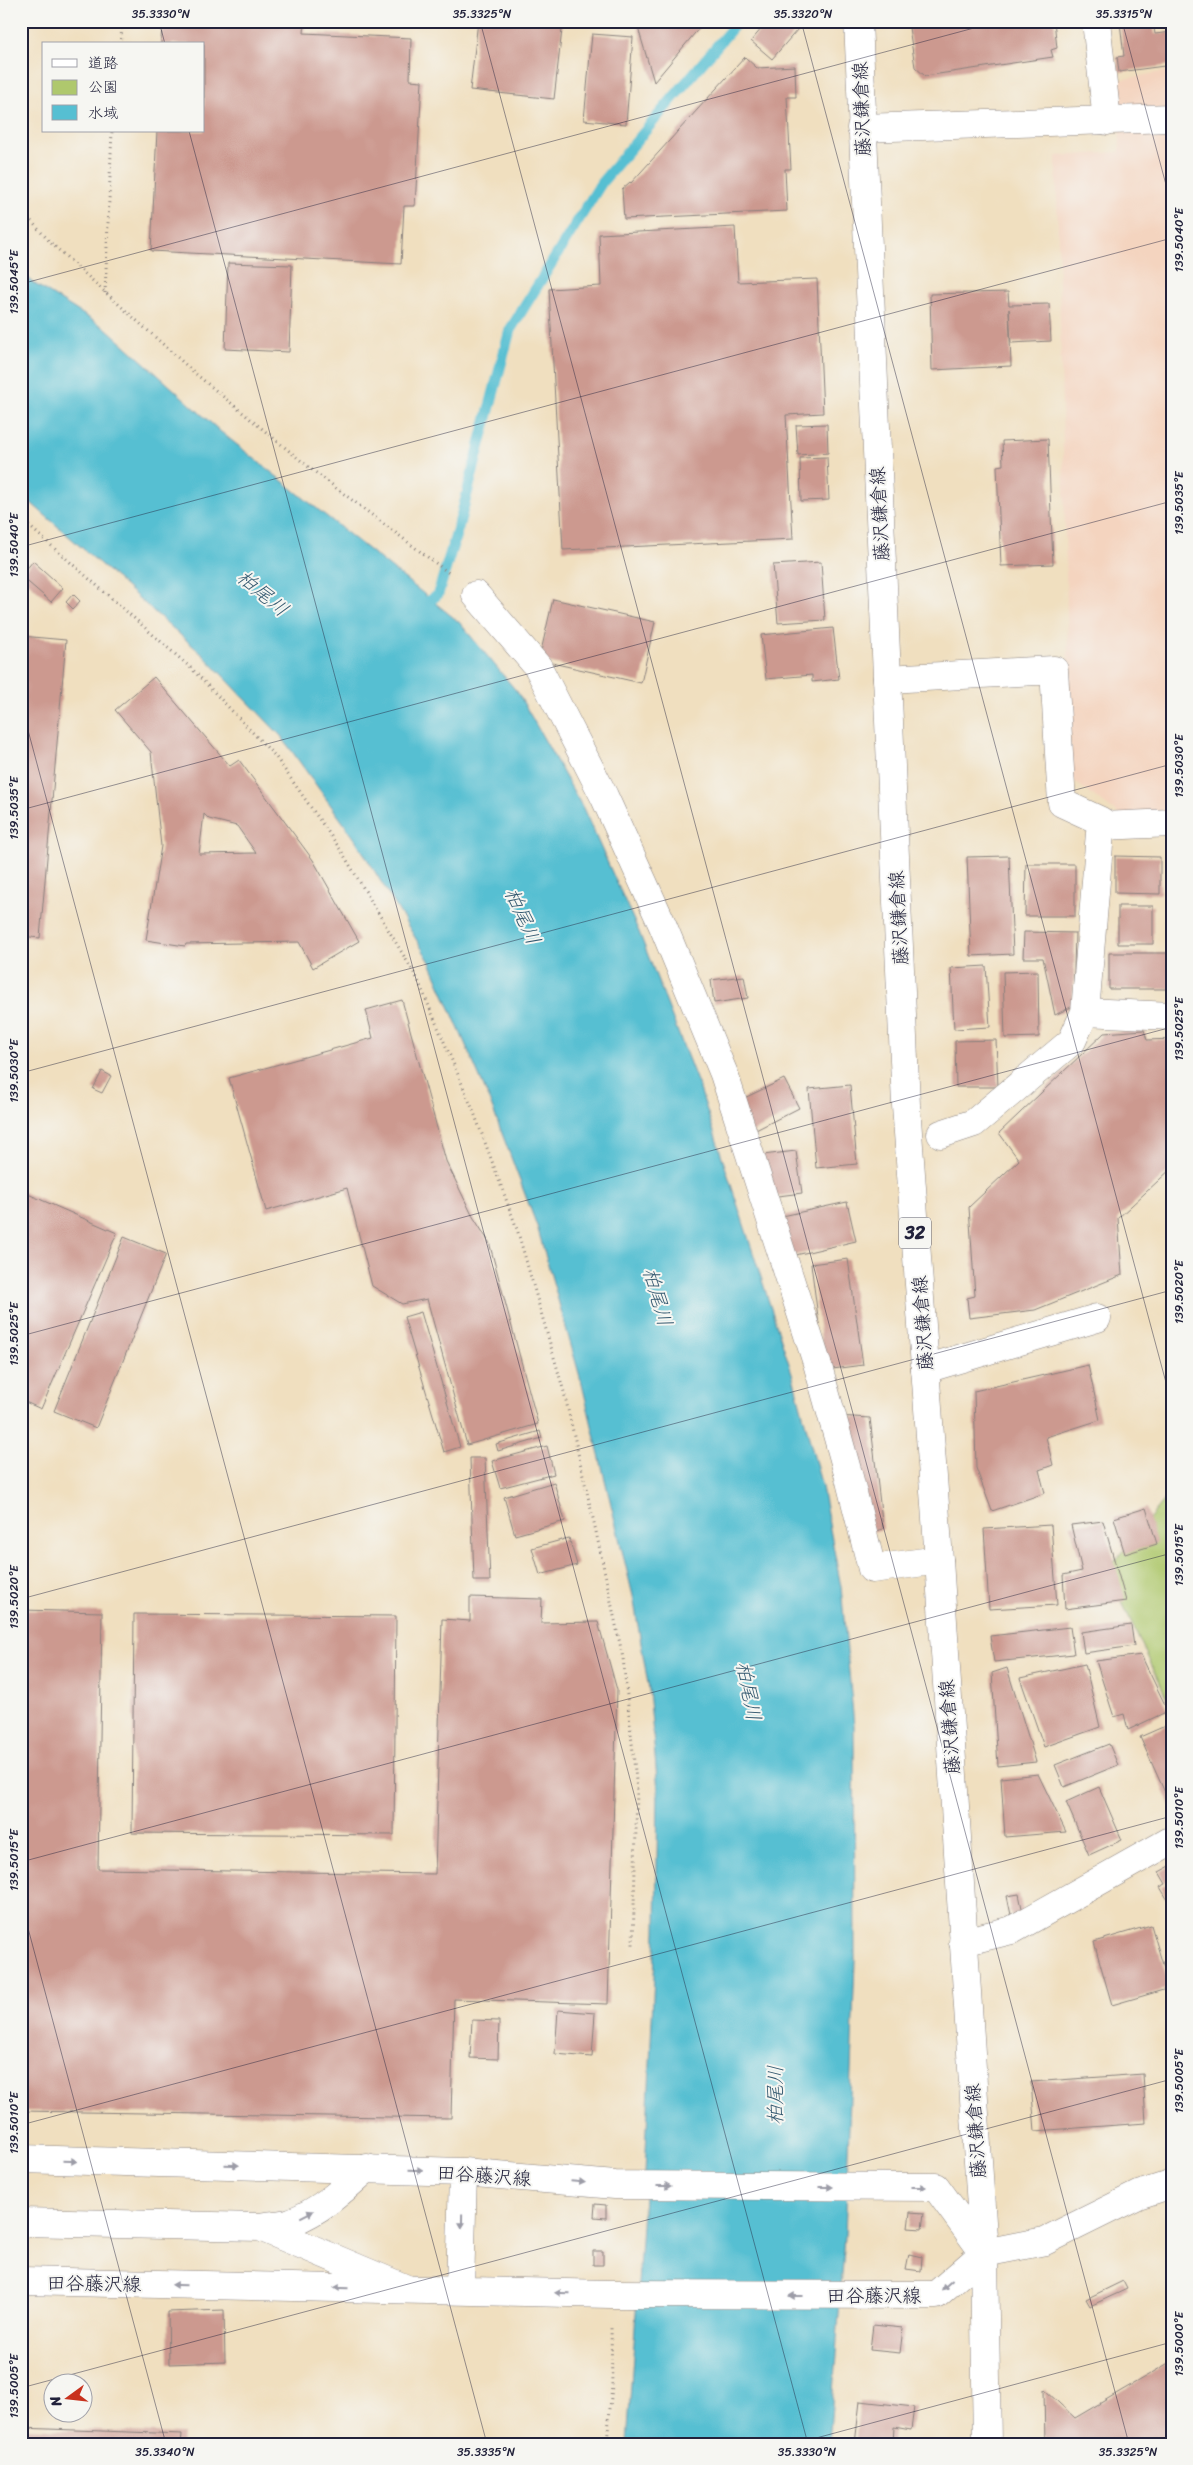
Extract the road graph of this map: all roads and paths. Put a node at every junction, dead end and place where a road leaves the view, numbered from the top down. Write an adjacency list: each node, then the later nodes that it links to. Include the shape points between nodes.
1 (123, 21): 4 (path)
2 (858, 21): 7 (main road, 藤沢鎌倉線 / 32)
3 (1096, 21): 6 (main road)
4 (120, 42)
5 (1172, 118): 6 (main road)
6 (1107, 121): 7 (main road)
7 (861, 128): 13 (main road, 藤沢鎌倉線 / 32)
8 (112, 132): 10 (path)
9 (21, 210): 10 (path)
10 (105, 294): 12 (path, via 260,428)
11 (21, 519): 24 (path, via 192,669 275,756 342,852 417,978 473,1110 517,1229 564,1392 595,1527 623,1658 637,1790)
12 (476, 594): 21 (main road, via 538,667 608,805 663,926 720,1066 816,1363 872,1569)
13 (887, 679): 15 (main road, via 1054,670 1062,803 1101,821); 20 (main road, 藤沢鎌倉線 / 32, via 906,1105)
14 (1172, 823): 15 (main road)
15 (1101, 826): 16 (main road)
16 (1085, 1012): 17 (main road); 18 (main road, via 1072,1042 974,1123)
17 (1172, 1016)
18 (941, 1134)
19 (1096, 1318): 20 (main road)
20 (925, 1369): 21 (main road, 藤沢鎌倉線 / 32)
21 (939, 1560): 23 (main road, 藤沢鎌倉線 / 32)
22 (1172, 1840): 23 (main road, via 1012,1930)
23 (963, 1942): 31 (main road, 藤沢鎌倉線 / 32)
24 (634, 1945)
25 (21, 2159): 26 (main road, 田谷藤沢線, one-way to 26)
26 (367, 2168): 27 (main road, 田谷藤沢線, one-way to 27); 30 (main road, one-way to 26, via 290,2222 314,2211)
27 (463, 2172): 31 (main road, 田谷藤沢線, one-way to 31, via 615,2186 936,2187); 34 (main road, one-way to 34)
28 (1172, 2184): 31 (main road, via 1138,2195 1045,2241)
29 (21, 2222): 30 (main road)
30 (260, 2227): 33 (main road)
31 (984, 2253): 35 (main road, 田谷藤沢線, one-way to 35, via 936,2295); 37 (main road, 藤沢鎌倉線 / 32)
32 (21, 2281): 33 (main road, 田谷藤沢線, one-way to 32)
33 (408, 2290): 34 (main road, 田谷藤沢線)
34 (460, 2290): 35 (main road, 田谷藤沢線, one-way to 34)
35 (610, 2294): 36 (path, via 612,2385)
36 (607, 2444)
37 (987, 2444)

